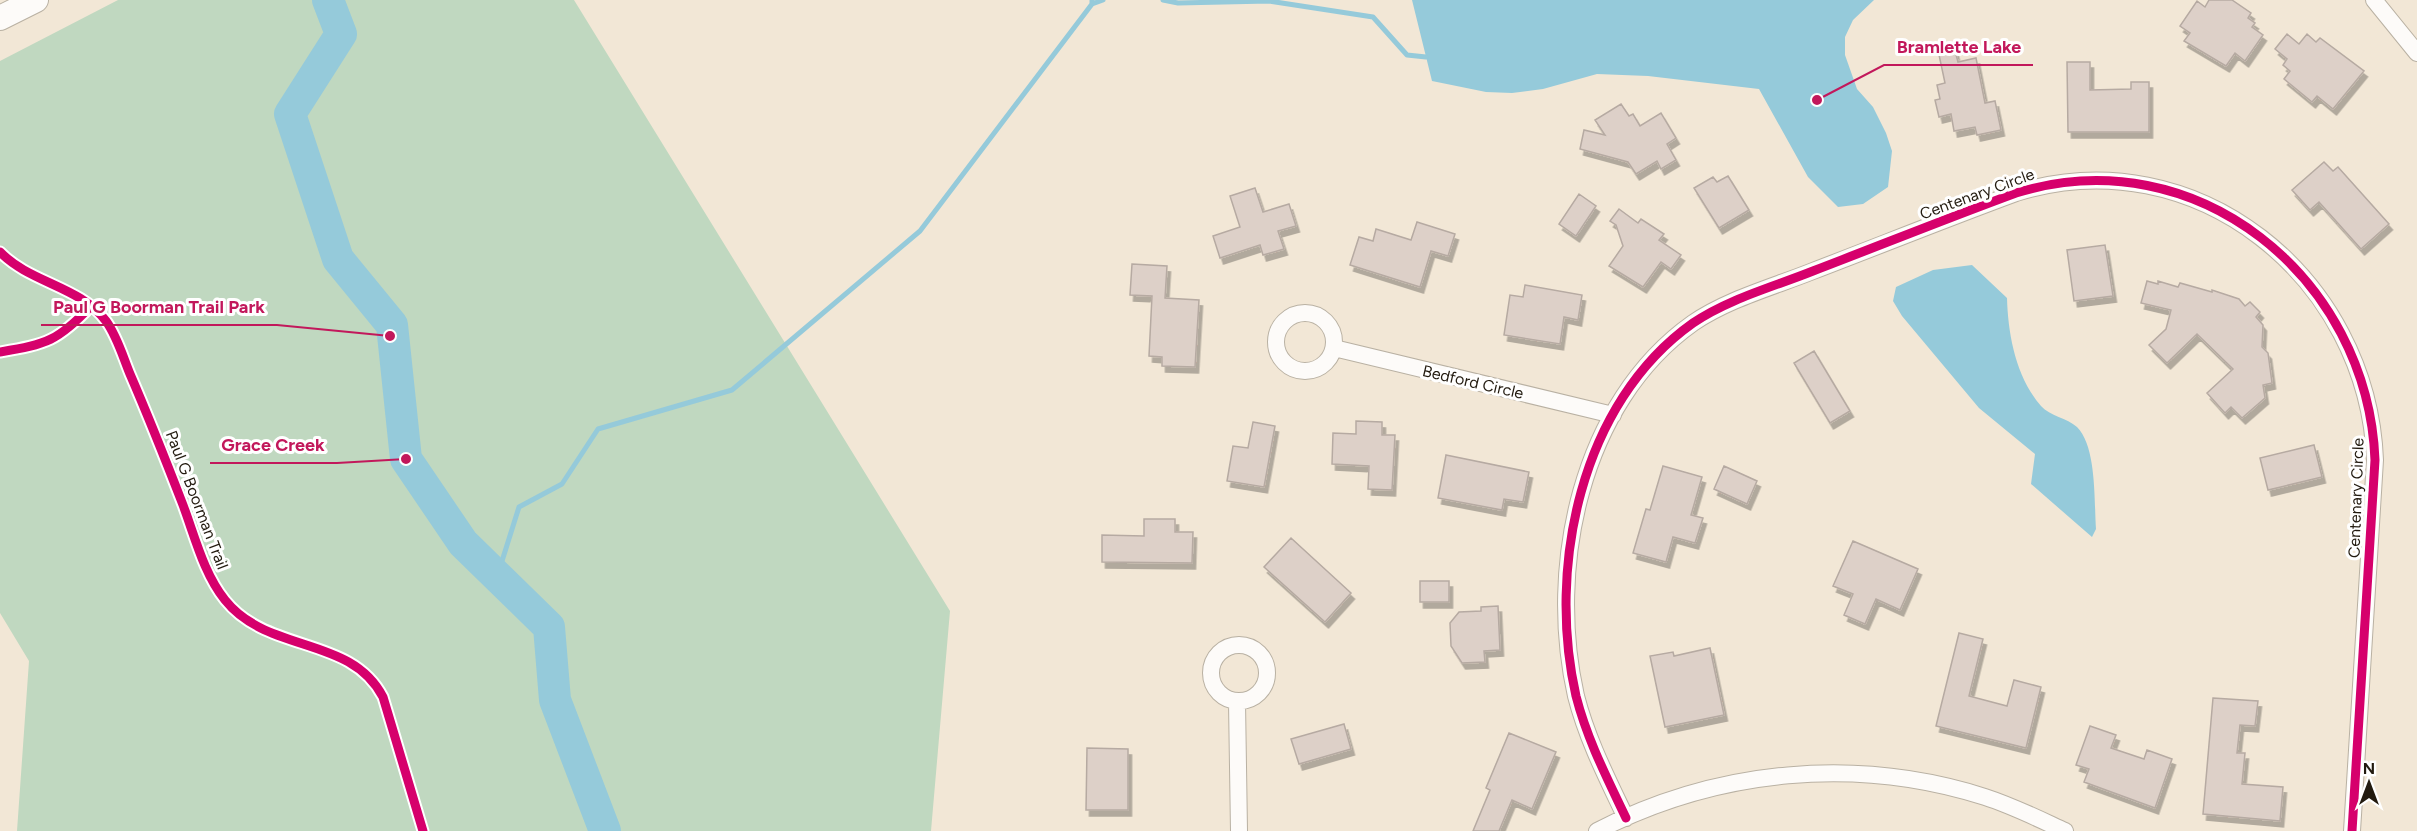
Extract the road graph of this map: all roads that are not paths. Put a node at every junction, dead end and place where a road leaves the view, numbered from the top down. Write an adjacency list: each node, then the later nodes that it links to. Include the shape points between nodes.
1 (36, 0): 3 (main road)
2 (2374, 0): 4 (street)
3 (0, 18)
4 (2417, 53)
5 (1334, 348): 6 (street, Bedford Circle)
6 (1613, 415): 8 (street, Centenary Circle, via 1578,505 1566,606 1572,674 1582,718); 12 (street, Centenary Circle, via 1653,358 1704,317 2016,193 2064,182 2115,181 2172,190 2214,208 2255,232 2307,281 2345,341 2369,407 2374,477)
7 (1237, 702): 9 (street)
8 (1626, 818): 10 (street); 11 (street, via 1671,799 1727,783 1792,774 1842,773 1891,777 1964,791)
9 (1239, 831)
10 (1597, 831)
11 (2065, 831)
12 (2352, 831)

